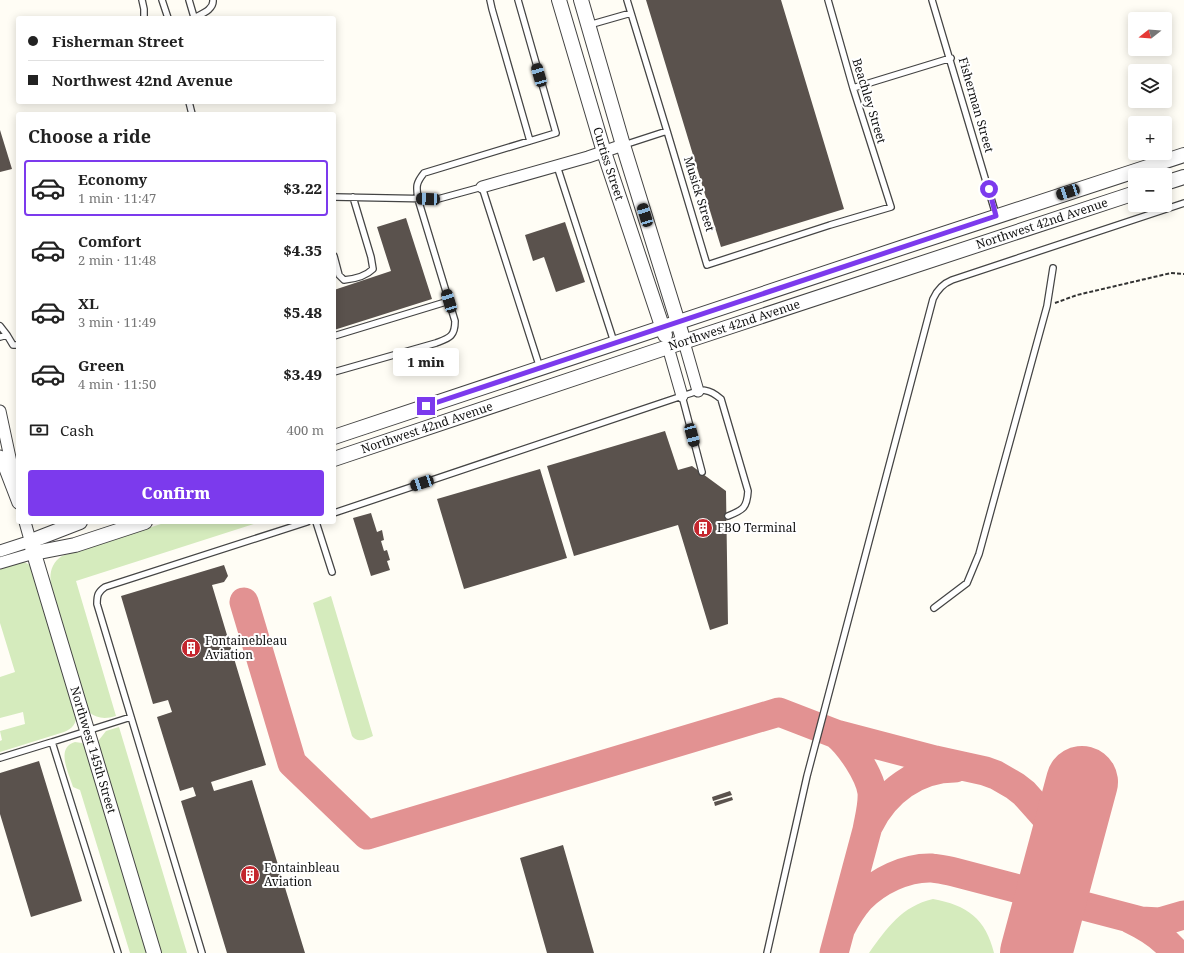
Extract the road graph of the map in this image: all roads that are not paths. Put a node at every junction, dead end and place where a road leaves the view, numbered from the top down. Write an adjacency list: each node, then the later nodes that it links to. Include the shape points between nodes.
1 (142, 0): 13 (lane)
2 (162, 0): 14 (lane)
3 (189, 0): 15 (lane)
4 (213, 0): 16 (lane, via 211,8)
5 (490, 0): 21 (lane)
6 (518, 0): 21 (lane, via 556,134)
7 (559, 0): 23 (street, Curtiss Street)
8 (581, 0): 17 (street, Curtiss Street)
9 (627, 0): 12 (lane)
10 (828, 0): 19 (lane, Beachley Street)
11 (932, 0): 18 (lane, Fisherman Street)
12 (631, 13): 17 (lane); 20 (lane)
13 (144, 16)
14 (167, 16)
15 (193, 16)
16 (197, 16)
17 (588, 26): 22 (street, Curtiss Street)
18 (950, 58): 19 (lane); 35 (lane, Fisherman Street)
19 (853, 88): 34 (lane, Beachley Street)
20 (667, 131): 22 (lane); 34 (lane, Musick Street, via 707,265)
21 (530, 141): 32 (lane, via 424,173 416,188)
22 (624, 145): 23 (street); 40 (street, Curtiss Street)
23 (604, 152): 25 (street); 42 (street, Curtiss Street)
24 (1184, 154): 35 (street, Northwest 42nd Avenue)
25 (557, 166): 28 (street); 46 (lane)
26 (1184, 177): 27 (street)
27 (1172, 181)
28 (482, 187): 32 (lane, via 438,199); 50 (lane)
29 (1128, 195): 36 (street, Northwest 42nd Avenue)
30 (336, 197): 31 (lane)
31 (353, 197): 32 (lane); 38 (lane, via 373,268 354,279 344,280)
32 (418, 199): 39 (lane)
33 (1184, 203): 80 (lane, via 952,280 940,287 936,293 807,776)
34 (891, 207)
35 (996, 216): 36 (street); 40 (street, Northwest 42nd Avenue)
36 (1004, 237): 47 (street, Northwest 42nd Avenue)
37 (1053, 268): 72 (lane, via 1047,306 979,554 967,583)
38 (336, 269)
39 (449, 301): 44 (lane); 51 (lane, via 455,321 455,330 450,337)
40 (678, 321): 42 (street, Northwest 42nd Avenue); 47 (street, Curtiss Street)
41 (0, 326): 43 (lane)
42 (662, 327): 46 (street, Northwest 42nd Avenue); 49 (street, Curtiss Street)
43 (7, 335): 45 (lane); 48 (lane)
44 (336, 335)
45 (0, 337)
46 (614, 342): 50 (street, Northwest 42nd Avenue)
47 (684, 342): 49 (street, Northwest 42nd Avenue); 52 (street, Curtiss Street)
48 (16, 345)
49 (668, 347): 53 (street, Curtiss Street); 57 (street, Northwest 42nd Avenue)
50 (540, 369): 55 (street, Northwest 42nd Avenue)
51 (336, 371)
52 (698, 391): 53 (lane); 62 (lane, via 713,392 721,399 748,491 748,502 741,510)
53 (682, 396): 58 (lane); 61 (lane)
54 (0, 411): 59 (street)
55 (336, 436)
56 (0, 456): 60 (street)
57 (336, 458)
58 (702, 472)
59 (16, 486)
60 (16, 498)
61 (336, 512)
62 (728, 516)
63 (26, 524): 68 (street)
64 (76, 524): 68 (street)
65 (139, 524): 68 (street, via 75,545)
66 (300, 524): 73 (lane, via 100,590 97,604)
67 (317, 524): 71 (lane)
68 (33, 547): 69 (street); 70 (street); 74 (street, Northwest 145th Street)
69 (0, 551)
70 (0, 563)
71 (332, 572)
72 (934, 608)
73 (131, 717): 74 (lane); 79 (lane)
74 (88, 730): 75 (lane); 78 (street, Northwest 145th Street)
75 (52, 742): 76 (lane); 77 (lane)
76 (0, 758)
77 (118, 953)
78 (154, 953)
79 (202, 953)
80 (767, 953)

